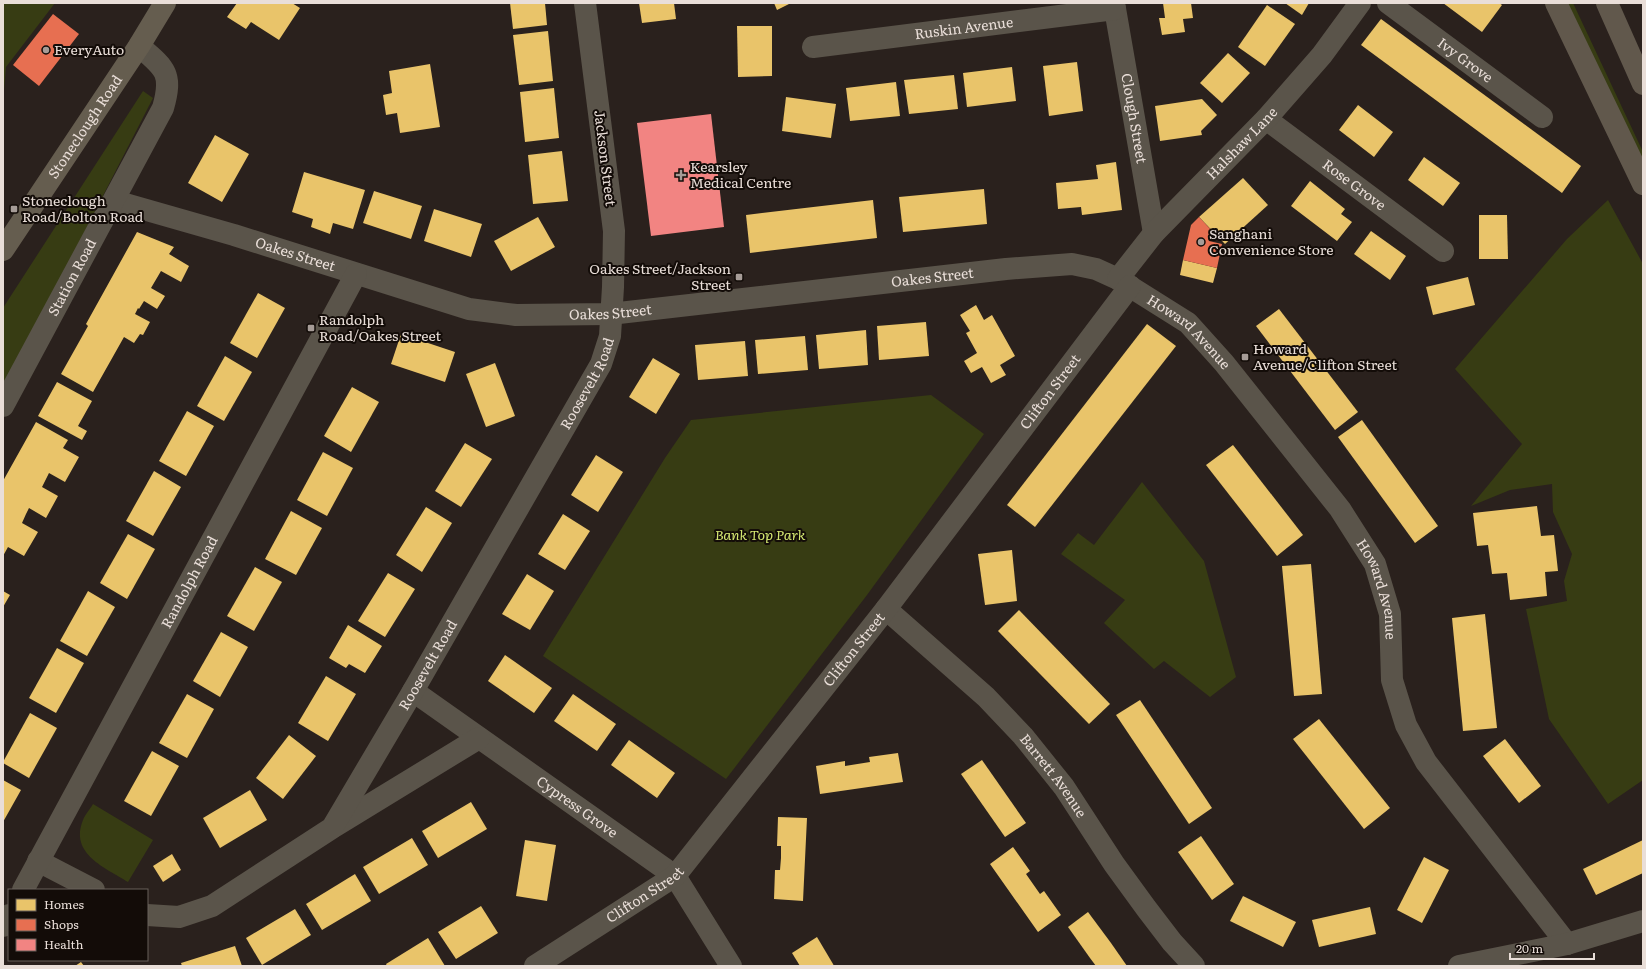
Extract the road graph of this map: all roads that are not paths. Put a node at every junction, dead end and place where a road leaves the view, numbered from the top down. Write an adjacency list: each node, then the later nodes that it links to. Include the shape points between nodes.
1 (165, 3): 8 (main road, Stoneclough Road)
2 (585, 3): 20 (street, Jackson Street, via 614,231)
3 (1360, 3): 12 (street, Halshaw Lane, via 1322,55)
4 (1388, 3): 11 (street, Ivy Grove)
5 (1556, 3): 13 (highway)
6 (1607, 3): 10 (highway)
7 (1115, 6): 9 (street, Ruskin Avenue); 15 (street, Clough Street)
8 (138, 46): 14 (street, Station Road, via 156,60 167,75 168,90 164,108); 16 (main road, Stoneclough Road)
9 (813, 47)
10 (1643, 84)
11 (1542, 117)
12 (1266, 119): 15 (street, Halshaw Lane); 17 (street, Rose Grove)
13 (1643, 184)
14 (115, 201): 18 (street, Oakes Street); 21 (street, Station Road)
15 (1154, 233): 19 (street, Halshaw Lane)
16 (3, 250)
17 (1443, 251)
18 (356, 274): 20 (street, Oakes Street, via 469,309 516,315); 26 (street, Randolph Road)
19 (1124, 283): 20 (street, Oakes Street, via 1096,269 1072,264); 22 (street, Clifton Street); 34 (street, Howard Avenue, via 1188,323 1224,363 1340,509 1374,564 1390,614 1392,680 1406,725 1426,762)
20 (610, 314): 23 (street, Roosevelt Road, via 610,336 600,364)
21 (3, 406)
22 (886, 609): 27 (street, Clifton Street); 37 (street, Barrett Avenue, via 986,697 1023,736 1064,787 1146,908)
23 (413, 691): 24 (street, Cypress Grove); 25 (street, Roosevelt Road)
24 (479, 738): 25 (street); 27 (street, Cypress Grove)
25 (332, 828): 30 (street, Roosevelt Road, via 212,906 179,917)
26 (38, 861): 28 (street, Randolph Road); 29 (street)
27 (674, 876): 35 (street, Clifton Street); 36 (street)
28 (24, 889)
29 (92, 889)
30 (148, 915)
31 (8, 917): 33 (street)
32 (1643, 921): 34 (street)
33 (3, 926)
34 (1567, 944): 38 (street)
35 (535, 966)
36 (731, 966)
37 (1194, 966)
38 (1459, 966)

